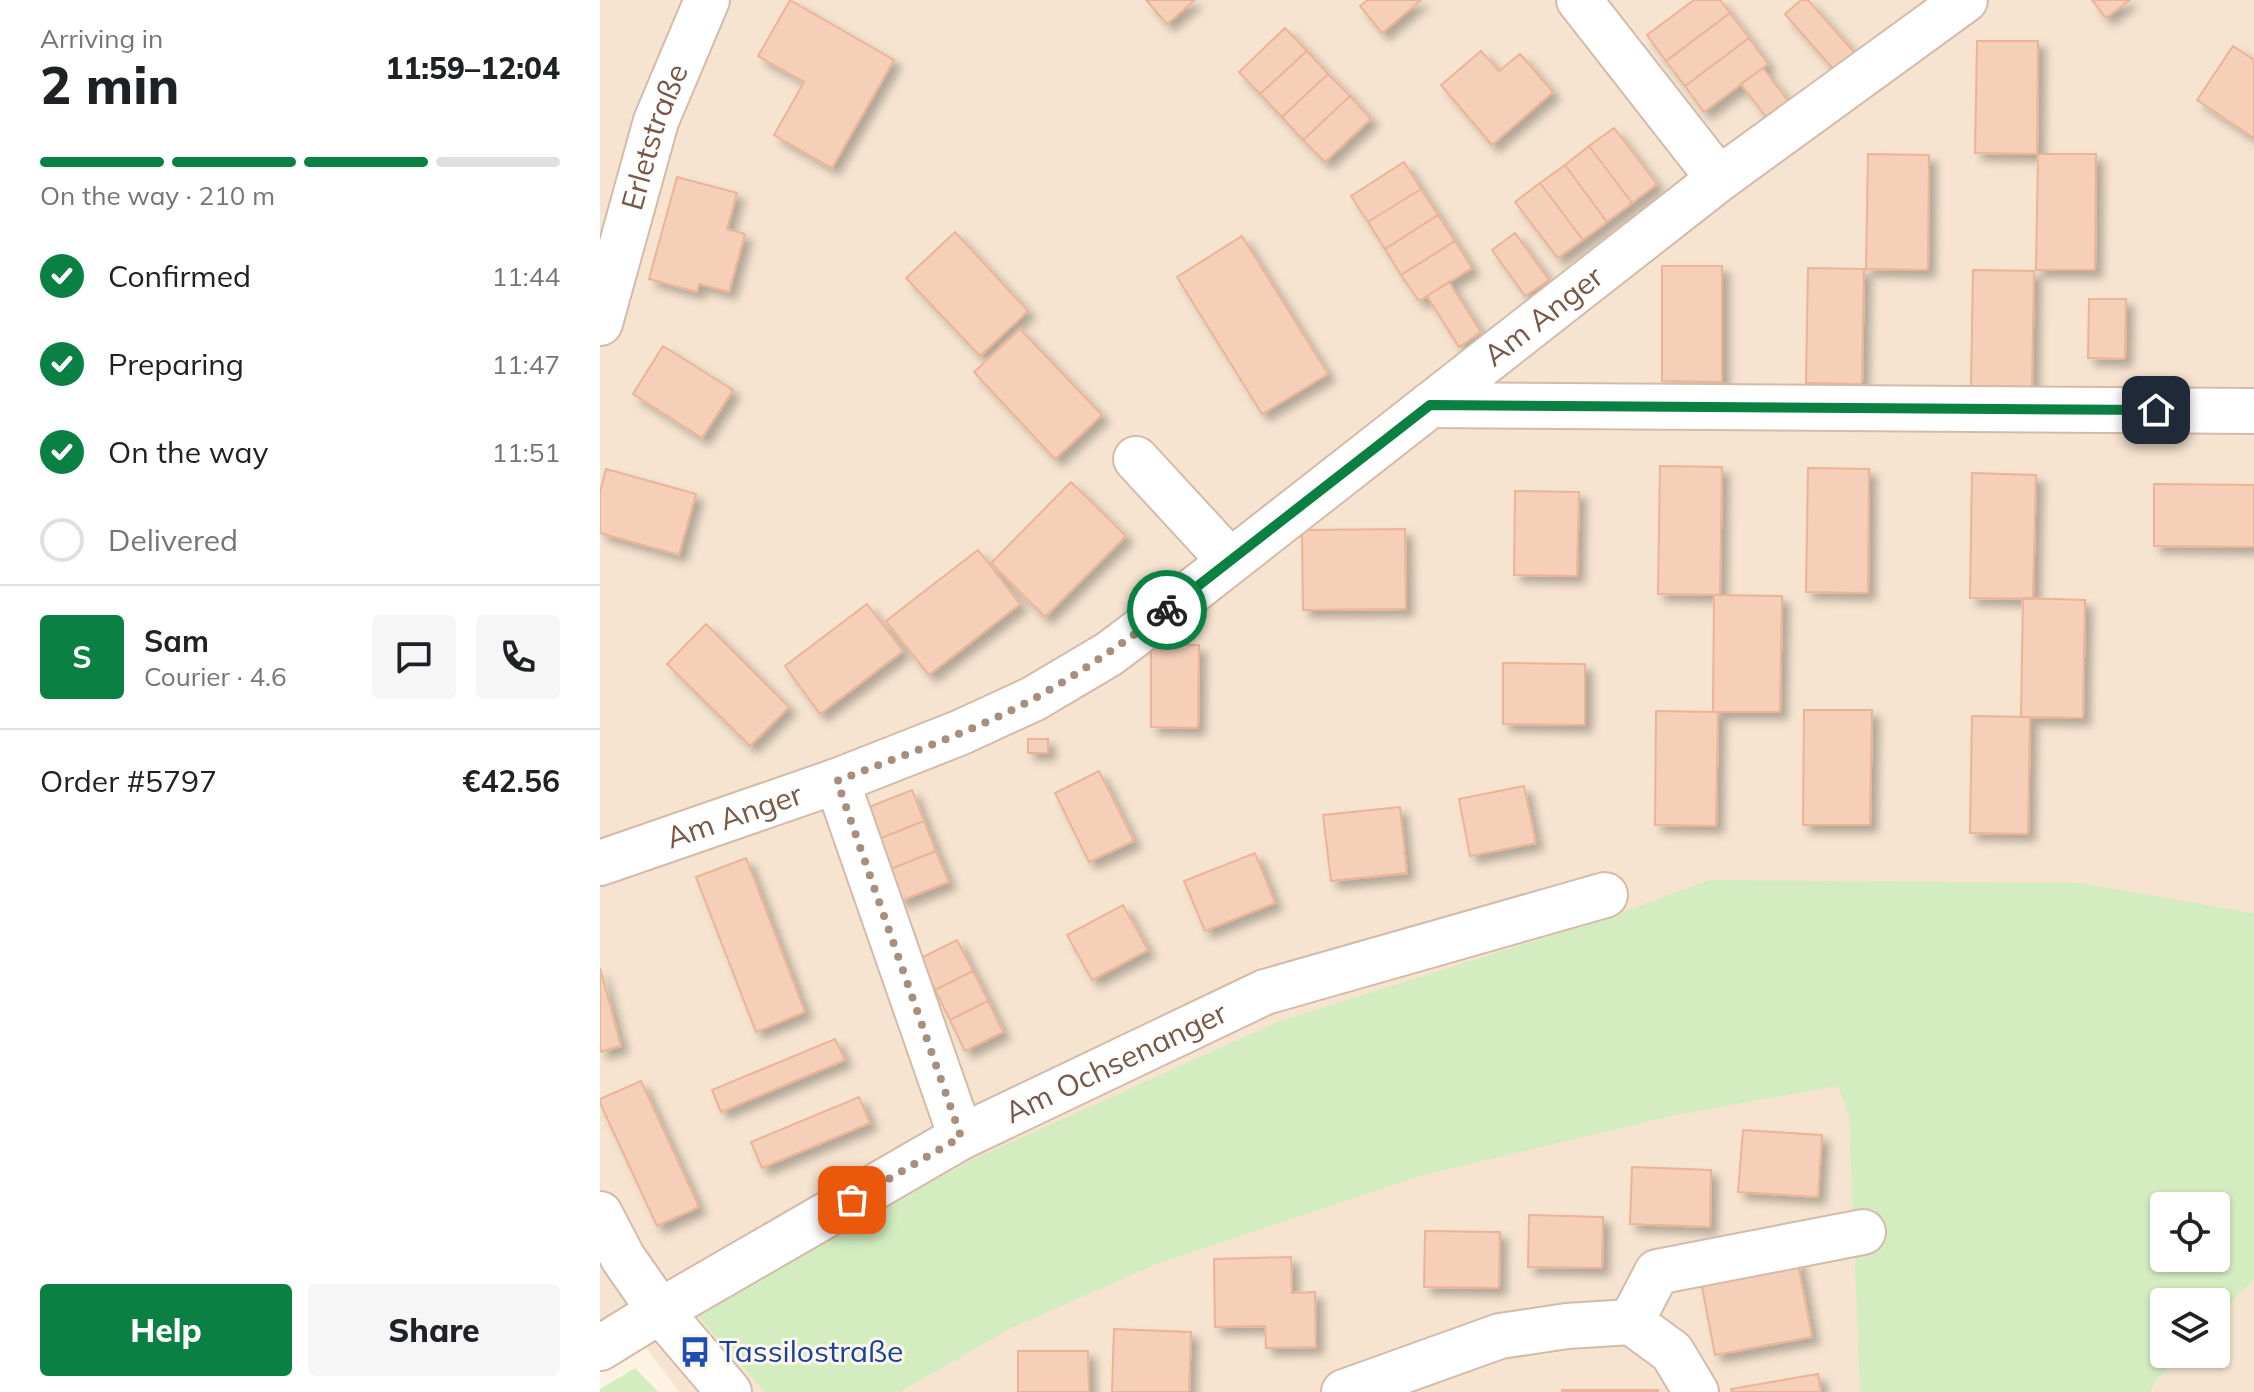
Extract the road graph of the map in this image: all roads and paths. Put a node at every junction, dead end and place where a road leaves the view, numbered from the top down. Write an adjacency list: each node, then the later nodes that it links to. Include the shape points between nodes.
1 (707, 0): 5 (street, Erletstraße, via 656,121)
2 (1965, 0): 4 (street, Am Anger)
3 (1593, 6): 4 (street)
4 (1719, 179): 6 (street, Am Anger)
5 (600, 323)
6 (1430, 405): 7 (street); 9 (street, Am Anger)
7 (2254, 411)
8 (1136, 459): 9 (street)
9 (1230, 561): 10 (street, Am Anger, via 1109,654 1033,699)
10 (837, 781): 11 (street, Am Anger); 13 (street)
11 (600, 863)
12 (1605, 895): 13 (street, Am Ochsenanger, via 1265,992)
13 (961, 1137): 16 (street, Am Ochsenanger)
14 (600, 1214): 16 (street)
15 (1863, 1232): 17 (street, via 1657,1272)
16 (660, 1311): 18 (street, Am Ochsenanger); 19 (street)
17 (1631, 1322): 20 (street, via 1500,1336); 21 (street, via 1672,1352)
18 (600, 1348)
19 (729, 1392)
20 (1344, 1392)
21 (1696, 1392)

